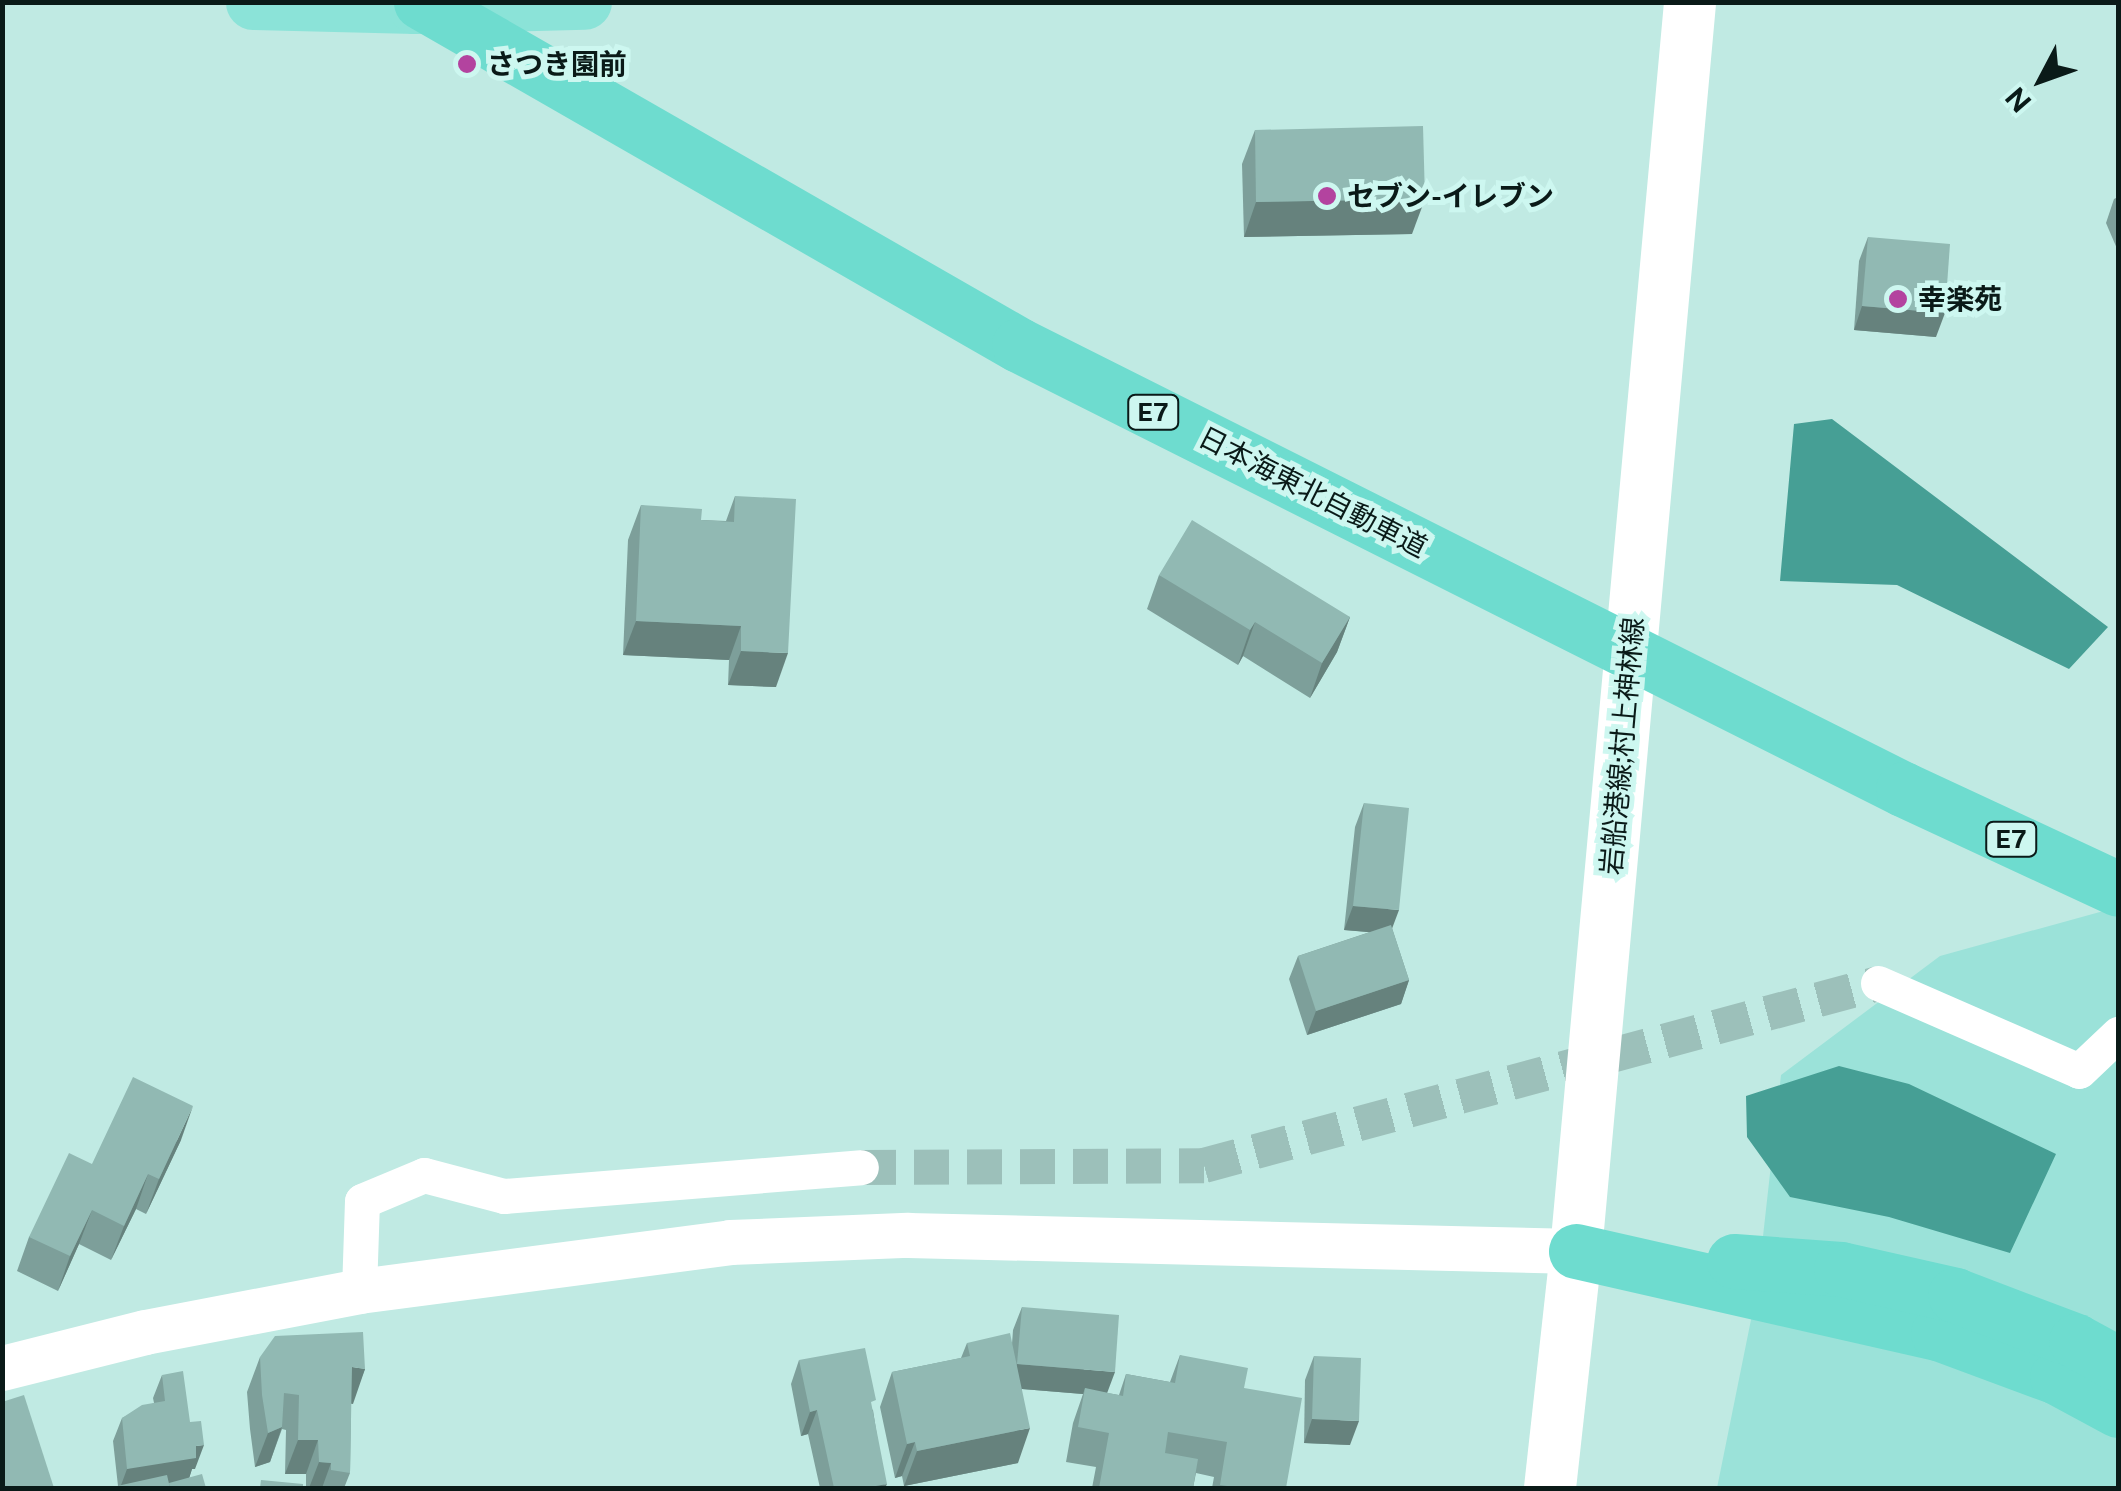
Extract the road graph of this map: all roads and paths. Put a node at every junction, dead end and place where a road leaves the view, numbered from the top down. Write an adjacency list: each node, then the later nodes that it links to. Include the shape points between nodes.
1 (253, 2): 3 (highway)
2 (421, 2): 5 (highway, 日本海東北自動車道 / E7, via 1019,345 1903,789)
3 (584, 2)
4 (1690, 2): 9 (main road, 岩船港線;村上神林線)
5 (2118, 889)
6 (1878, 983): 7 (street, via 2080,1071)
7 (2118, 1034)
8 (862, 1168): 10 (street, via 504,1196 424,1175 362,1201)
9 (1576, 1251): 10 (street, via 908,1235 730,1242); 11 (highway, via 1841,1268 1955,1295); 13 (highway, via 1938,1334 2056,1377); 14 (main road, 岩船港線;村上神林線)
10 (359, 1291): 12 (street, via 145,1332)
11 (2118, 1364)
12 (2, 1368)
13 (2118, 1410)
14 (1550, 1488)

